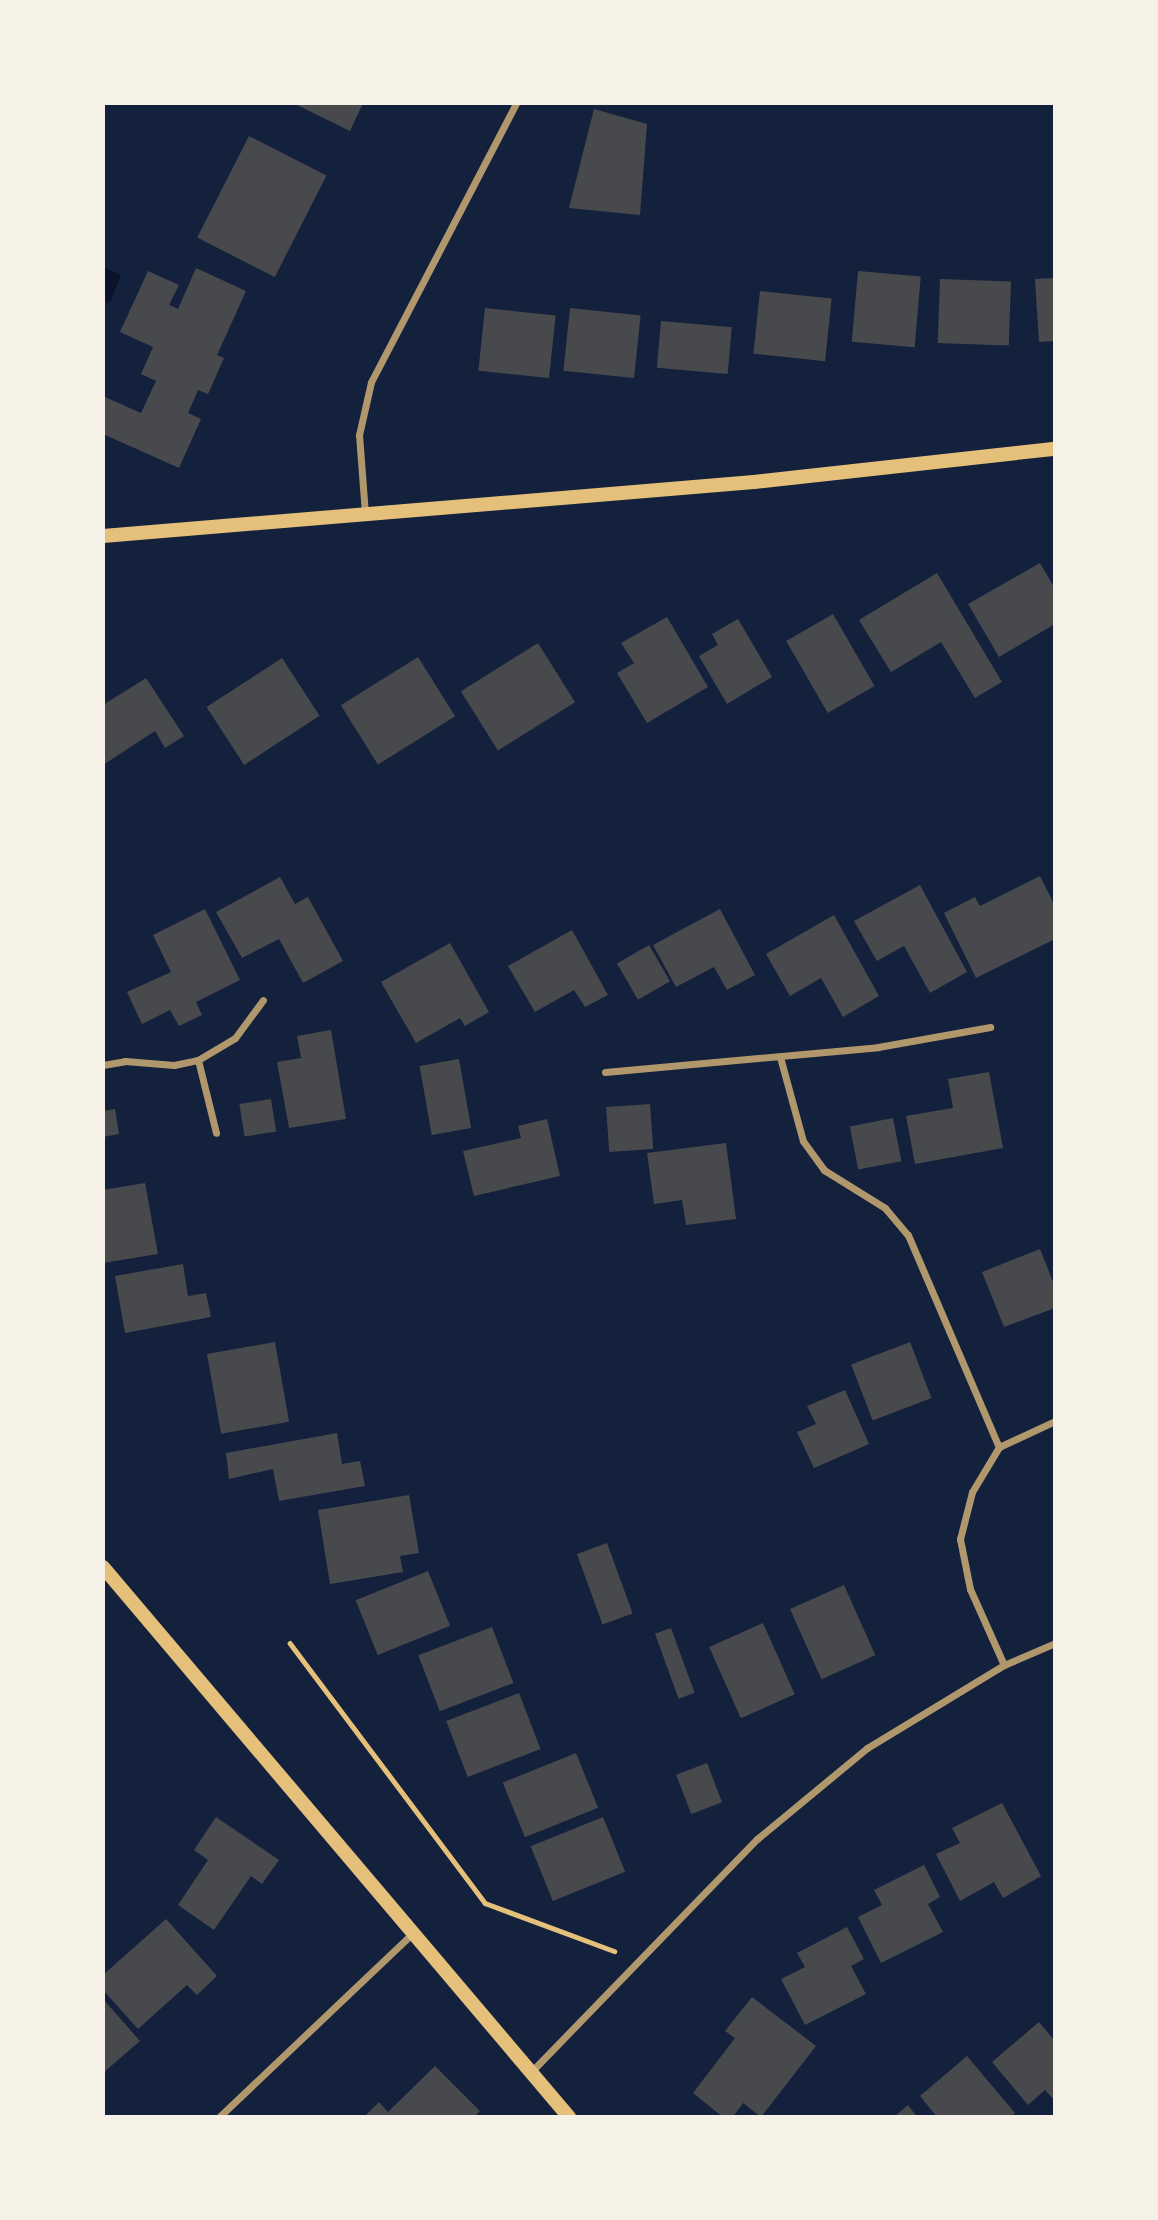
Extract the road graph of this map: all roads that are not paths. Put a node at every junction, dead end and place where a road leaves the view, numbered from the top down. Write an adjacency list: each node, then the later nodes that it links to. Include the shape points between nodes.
1 (516, 103): 3 (street, via 371,382 359,435)
2 (1055, 449): 3 (main road)
3 (365, 518): 4 (main road)
4 (103, 536)
5 (263, 1000): 8 (street, via 234,1038)
6 (990, 1027): 7 (street, via 878,1047)
7 (779, 1057): 10 (street); 13 (street, via 803,1141 824,1170 885,1208 908,1236)
8 (198, 1060): 9 (street, via 174,1065 125,1061); 11 (street)
9 (103, 1065)
10 (605, 1072)
11 (216, 1133)
12 (1055, 1420): 13 (street)
13 (999, 1447): 16 (street, via 972,1492 960,1539 971,1589)
14 (103, 1567): 17 (main road)
15 (1055, 1643): 16 (street)
16 (1004, 1665): 18 (street, via 867,1748 757,1839)
17 (415, 1931): 18 (main road); 19 (street)
18 (531, 2072): 20 (main road)
19 (219, 2117)
20 (569, 2117)

